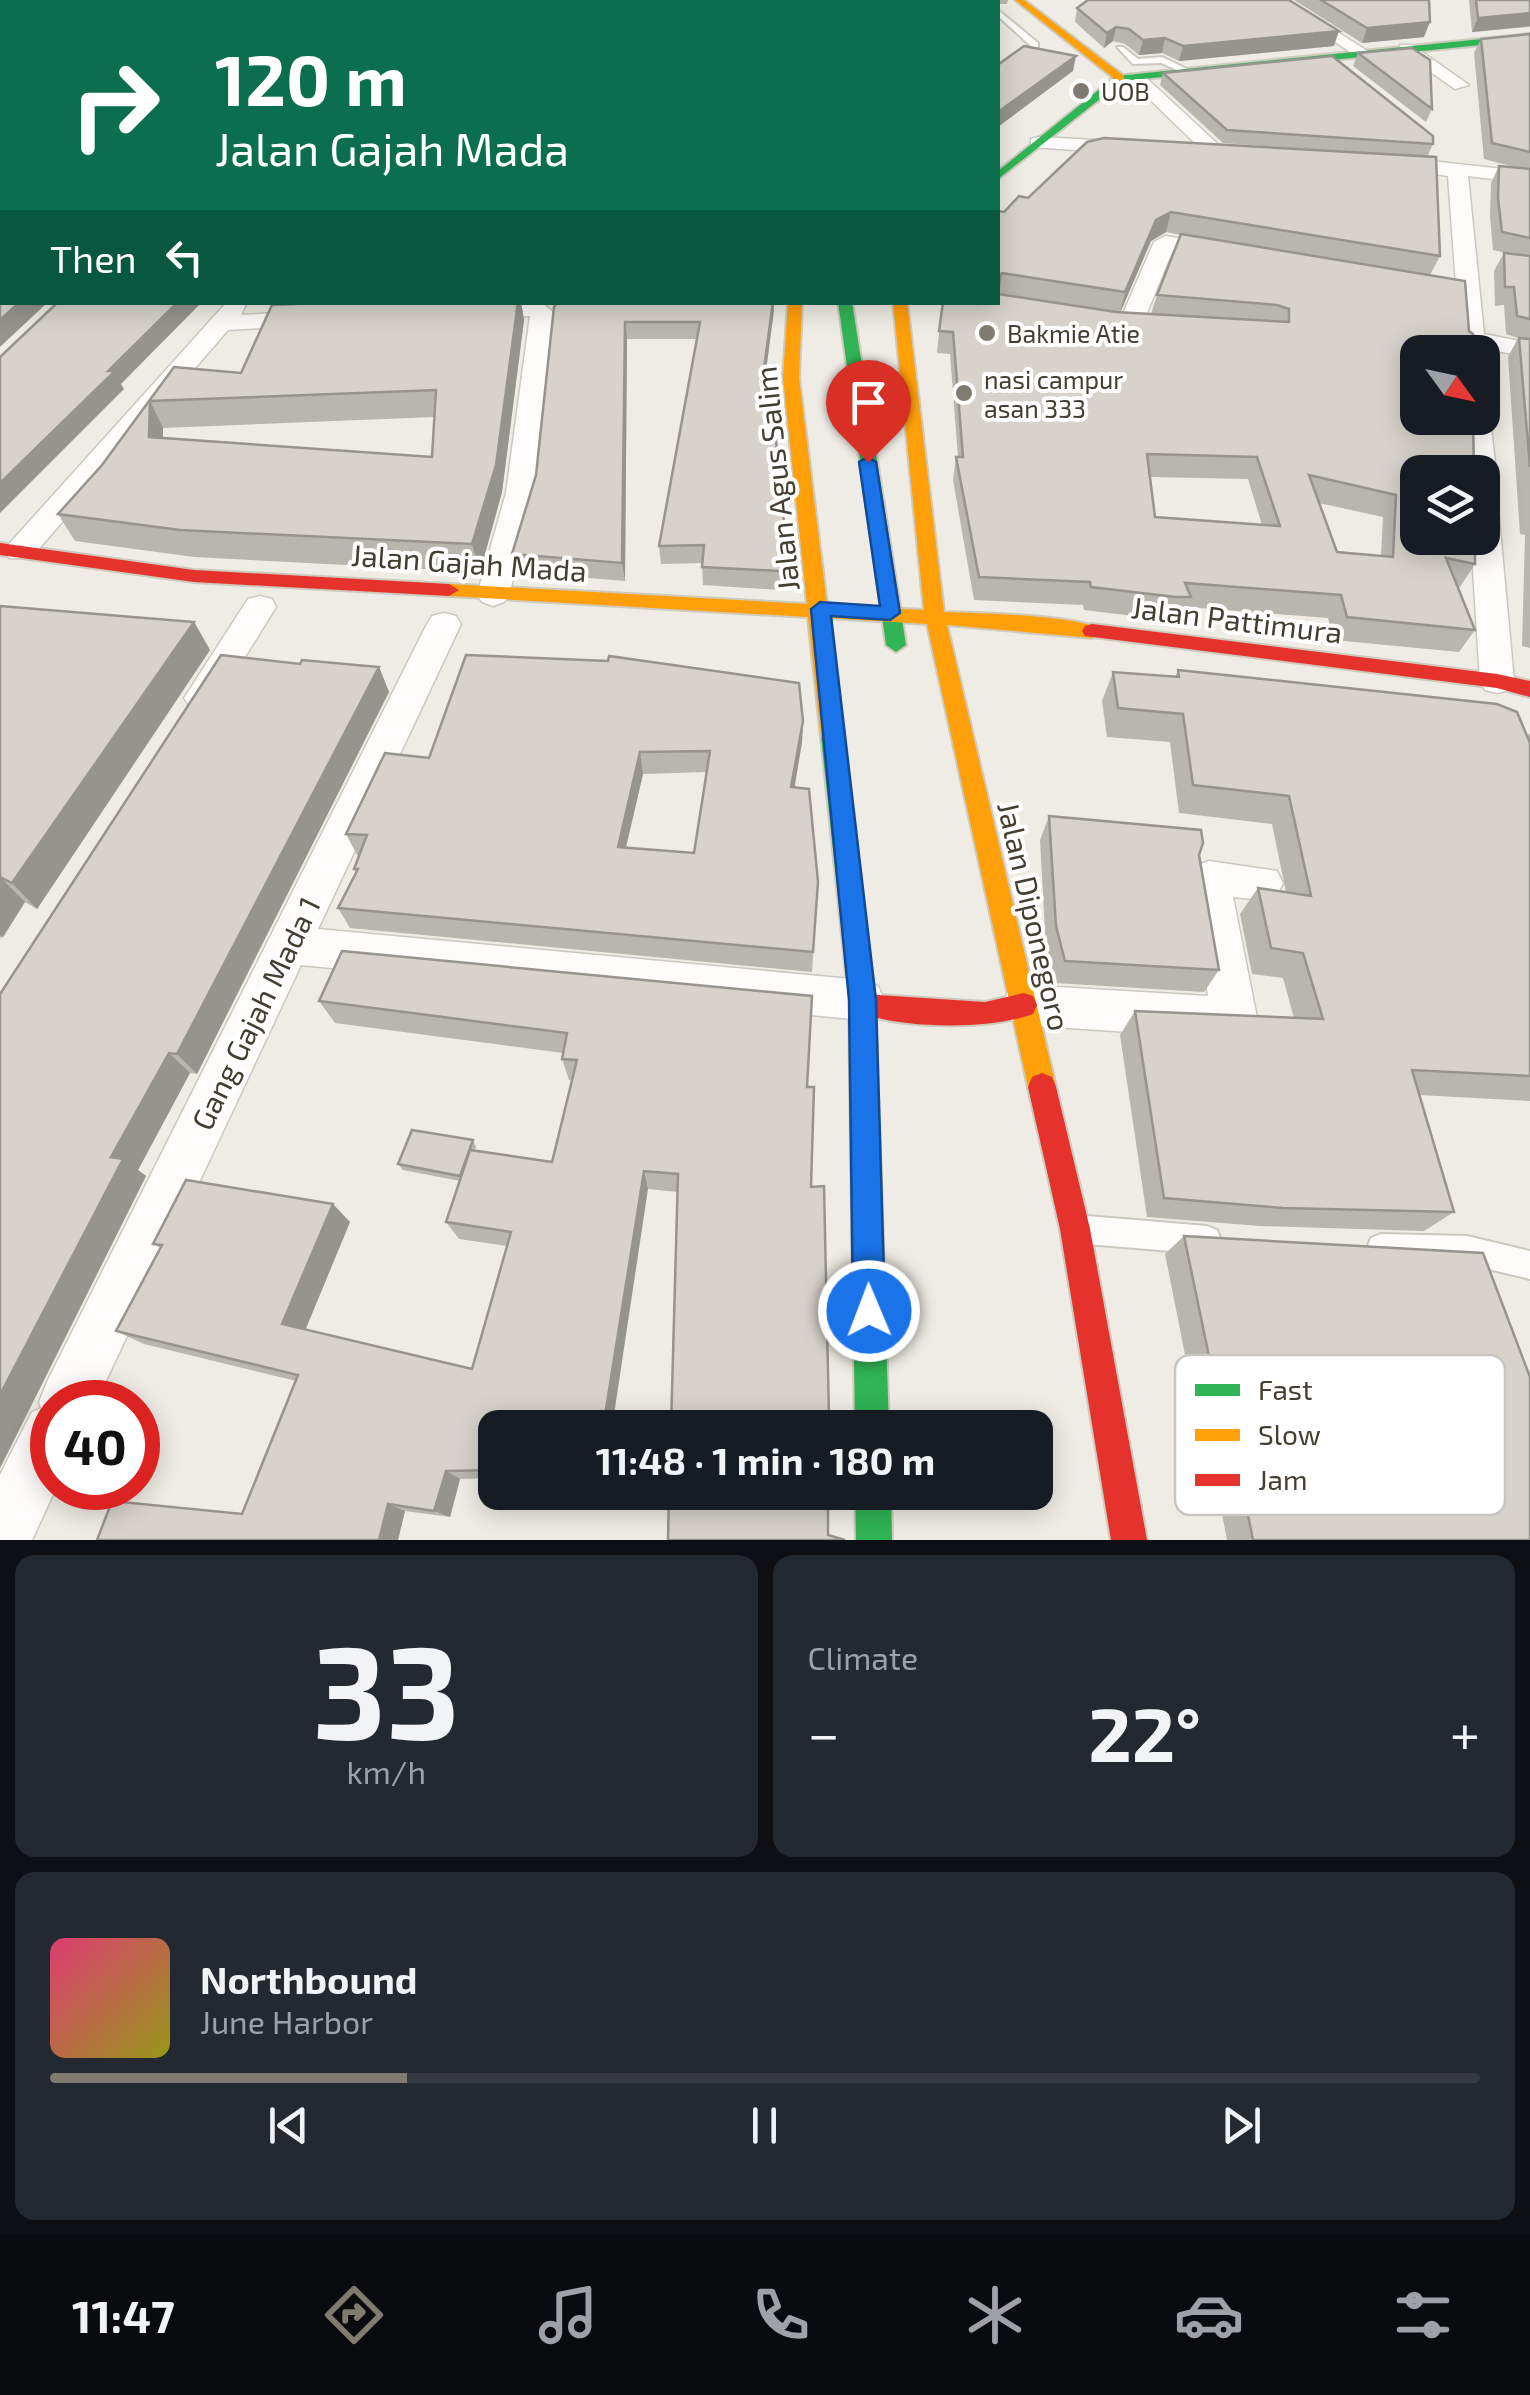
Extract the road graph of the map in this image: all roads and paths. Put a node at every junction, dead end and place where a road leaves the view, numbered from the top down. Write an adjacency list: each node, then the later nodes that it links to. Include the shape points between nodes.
1 (1277, 0): 7 (street)
2 (1024, 5): 9 (street, via 1094,59)
3 (1000, 14): 5 (lane)
4 (1530, 37): 6 (street)
5 (1035, 45)
6 (1406, 48): 7 (street); 11 (street)
7 (1361, 52): 8 (street)
8 (1326, 55): 9 (street, via 1187,71); 10 (street)
9 (1126, 65): 12 (street); 15 (street, via 1225,153)
10 (1353, 75)
11 (1461, 85)
12 (1038, 143): 13 (street); 18 (street)
13 (1148, 149)
14 (1446, 150): 17 (street)
15 (1186, 151)
16 (1369, 161): 17 (street)
17 (1464, 171): 19 (street); 28 (street, via 1474,258 1459,292)
18 (1000, 174)
19 (1530, 178)
20 (1241, 255): 27 (street, via 1165,242)
21 (795, 305): 37 (street, Jalan Agus Salim, via 791,378)
22 (845, 305): 38 (street)
23 (900, 305): 39 (street, Jalan Diponegoro)
24 (455, 311): 34 (street, via 532,307 542,314 521,493)
25 (232, 313): 26 (street); 31 (street)
26 (340, 317)
27 (1130, 325)
28 (1469, 335)
29 (1500, 348): 30 (street)
30 (1530, 350)
31 (10, 550): 33 (street, Jalan Gajah Mada)
32 (1487, 555): 42 (street)
33 (194, 576): 34 (street, Jalan Gajah Mada); 35 (street)
34 (493, 596): 37 (street, Jalan Gajah Mada)
35 (170, 602)
36 (254, 607): 44 (street)
37 (820, 609): 38 (street, Jalan Gajah Mada); 47 (street, Jalan Agus Salim)
38 (890, 613): 39 (street, Jalan Gajah Mada); 41 (street, via 887,645)
39 (935, 617): 41 (street, Jalan Diponegoro); 42 (street, Jalan Pattimura)
40 (445, 624): 46 (street, Gang Gajah Mada 1)
41 (953, 650): 48 (street, Jalan Diponegoro)
42 (1497, 681): 43 (street, Jalan Pattimura)
43 (1530, 688)
44 (184, 724)
45 (1263, 882): 48 (street, via 1209,878 1234,1018)
46 (289, 944): 47 (street); 53 (street, Gang Gajah Mada 1)
47 (868, 1004): 48 (street); 54 (street, Jalan Agus Salim)
48 (1005, 1010): 49 (street, Jalan Diponegoro)
49 (1075, 1230): 50 (lane); 59 (street, Jalan Diponegoro)
50 (1242, 1243)
51 (1354, 1247): 52 (lane, via 1467,1250)
52 (1530, 1265)
53 (78, 1380)
54 (872, 1410)
55 (30, 1478): 57 (street)
56 (873, 1510): 58 (street)
57 (0, 1540)
58 (874, 1540)
59 (1130, 1540)

